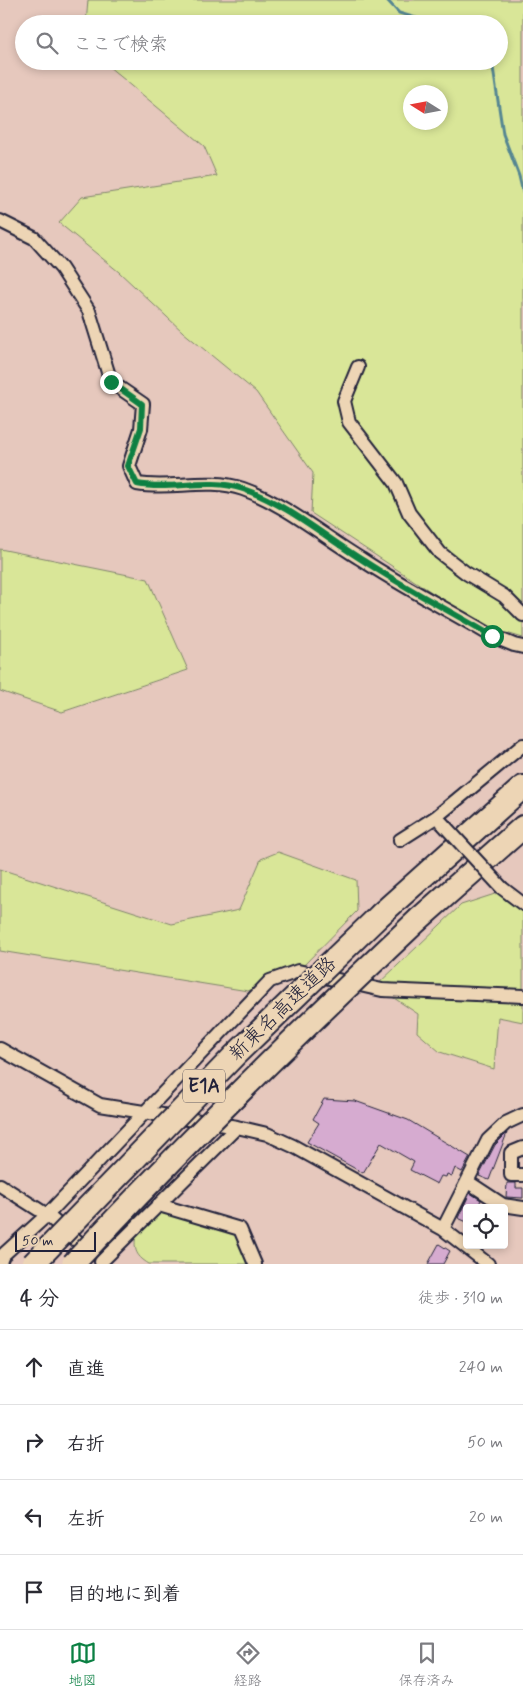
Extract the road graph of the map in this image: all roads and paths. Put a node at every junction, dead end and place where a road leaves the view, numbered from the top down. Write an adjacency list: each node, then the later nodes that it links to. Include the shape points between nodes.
1 (0, 221): 4 (street, via 34,238 61,268 89,311 111,382 142,404 141,428 128,466 137,484 154,487 202,483 249,492 271,501 366,563 492,636)
2 (358, 367): 3 (street, via 344,401 348,422 396,483 409,513 440,553 504,596)
3 (523, 615)
4 (523, 647)
5 (523, 745): 7 (street)
6 (523, 787): 26 (highway, 新東名高速道路 / E1A, bridge, via 380,914 228,1062)
7 (438, 820): 9 (street); 10 (street, bridge, via 502,888)
8 (523, 827): 27 (highway, 新東名高速道路 / E1A, bridge, via 328,1004 216,1114)
9 (400, 840)
10 (523, 904)
11 (523, 996): 13 (street, via 382,990 298,972 270,981)
12 (0, 1049): 13 (street, via 100,1105)
13 (143, 1112): 15 (street); 22 (street)
14 (523, 1115): 18 (street, via 506,1123 488,1140)
15 (237, 1127): 20 (street); 23 (street, via 268,1134 293,1146)
16 (523, 1148): 17 (street, via 511,1153 510,1166 511,1175)
17 (523, 1175)
18 (468, 1182): 21 (street, via 503,1205); 23 (street)
19 (0, 1185): 22 (street)
20 (159, 1205): 25 (street); 28 (street, via 240,1229)
21 (523, 1208)
22 (47, 1215): 24 (street); 25 (street)
23 (443, 1229): 29 (street)
24 (0, 1262)
25 (102, 1263)
26 (33, 1264)
27 (73, 1264)
28 (255, 1264)
29 (488, 1264)

